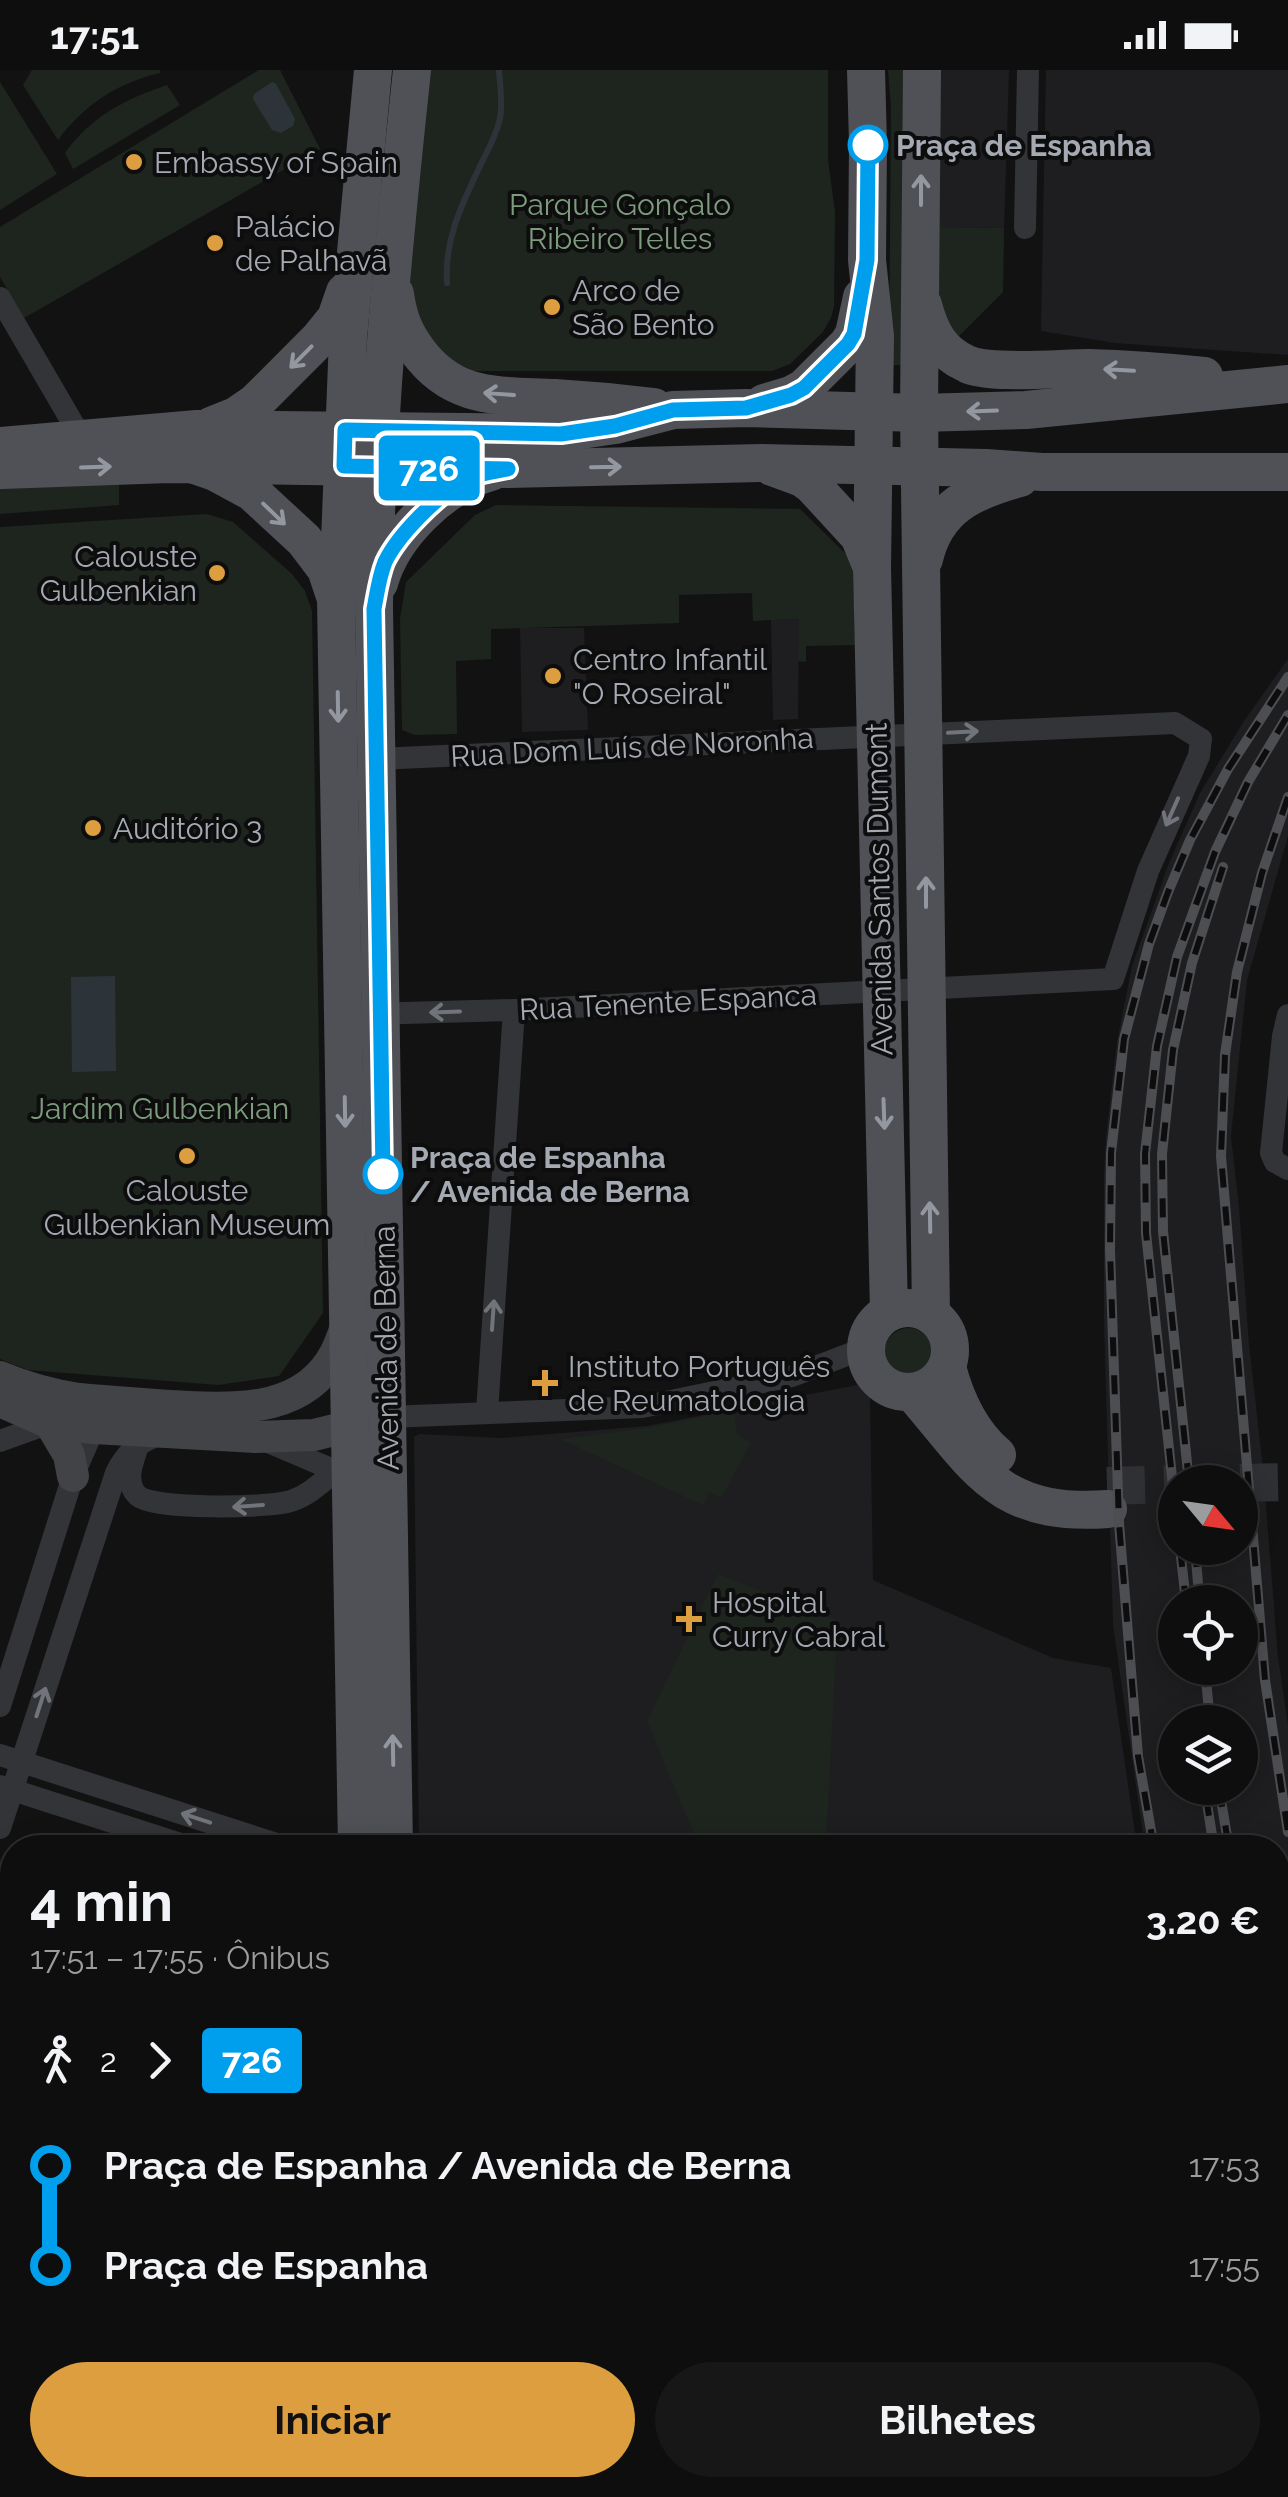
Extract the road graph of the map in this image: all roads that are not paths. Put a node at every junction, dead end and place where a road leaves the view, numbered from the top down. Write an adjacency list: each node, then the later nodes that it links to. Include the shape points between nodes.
1 (373, 70): 7 (main road)
2 (412, 70): 8 (main road)
3 (866, 70): 9 (main road)
4 (922, 70): 10 (main road, one-way to 4)
5 (1028, 70): 6 (street)
6 (1025, 228)
7 (357, 240): 19 (main road, one-way to 19, via 328,330 255,402); 20 (main road, via 348,338)
8 (393, 257): 14 (main road, one-way to 8, via 488,394 454,384 426,363 404,331); 20 (main road)
9 (867, 260): 13 (main road, via 848,344 804,388); 15 (main road)
10 (920, 288): 12 (main road, one-way to 10, via 1090,368 978,368 932,335); 16 (main road)
11 (0, 298): 17 (street)
12 (1287, 384): 16 (main road, one-way to 16, via 1026,410)
13 (746, 408): 14 (main road); 15 (main road)
14 (673, 410): 20 (main road, via 561,434)
15 (874, 413): 16 (main road); 22 (main road)
16 (920, 413): 23 (main road)
17 (82, 439): 18 (main road); 19 (main road, via 158,431)
18 (0, 446)
19 (195, 447): 20 (main road); 25 (main road, one-way to 19); 30 (main road, one-way to 30, via 215,472 252,492 304,540 326,570 336,599)
20 (361, 448): 24 (main road); 30 (main road)
21 (761, 463): 22 (main road); 24 (main road, one-way to 21); 28 (main road, via 812,485 858,536)
22 (874, 465): 23 (main road); 28 (main road, Avenida Santos Dumont)
23 (920, 466): 26 (main road); 29 (main road, Avenida Santos Dumont)
24 (508, 469): 30 (main road, via 461,483 429,509 398,540)
25 (0, 470)
26 (1042, 472): 27 (main road); 29 (main road, Avenida Santos Dumont, via 961,501 935,530)
27 (1288, 472)
28 (872, 568): 32 (main road, Avenida Santos Dumont)
29 (922, 568): 31 (main road, Avenida Santos Dumont)
30 (355, 609): 33 (main road, Avenida de Berna); 39 (main road, Avenida de Berna, one-way to 39)
31 (924, 734): 32 (street, Rua Dom Luís de Noronha); 34 (street, Rua Dom Luís de Noronha, one-way to 34, via 1175,722 1200,740); 35 (main road, Avenida Santos Dumont, one-way to 31)
32 (876, 736): 33 (street, Rua Dom Luís de Noronha); 36 (main road, Avenida Santos Dumont)
33 (376, 759): 38 (main road, Avenida de Berna)
34 (1113, 978): 35 (street, Rua Tenente Espanca)
35 (927, 989): 36 (street, Rua Tenente Espanca); 43 (main road, Avenida Santos Dumont, one-way to 35)
36 (881, 991): 37 (street, Rua Tenente Espanca); 42 (main road, Avenida Santos Dumont, one-way to 42)
37 (514, 1010): 38 (street, Rua Tenente Espanca, one-way to 38); 51 (street, one-way to 37)
38 (381, 1014): 39 (street, Rua Tenente Espanca); 52 (main road, Avenida de Berna)
39 (343, 1015): 44 (main road, Avenida de Berna, one-way to 44)
40 (1288, 1016): 41 (street, via 1272,1143)
41 (1282, 1165)
42 (889, 1312): 43 (main road, via 918,1309); 45 (main road, via 868,1334)
43 (932, 1315): 46 (main road, via 949,1338)
44 (348, 1320): 50 (main road, via 322,1371 276,1402 231,1409); 54 (main road, Avenida de Berna)
45 (865, 1348): 48 (main road, via 874,1376 894,1391); 51 (street, via 792,1376 642,1407)
46 (947, 1367): 48 (main road, via 939,1380); 48 (main road, via 965,1416 1004,1460 1108,1498 1078,1511 1060,1510 1001,1488 974,1467)
47 (0, 1377): 50 (main road, via 56,1396)
48 (913, 1393)
49 (0, 1401): 53 (main road)
50 (140, 1404): 55 (main road)
51 (486, 1412): 52 (street)
52 (388, 1417): 54 (main road); 68 (main road, Avenida de Berna, one-way to 52)
53 (50, 1423): 55 (main road); 58 (street); 60 (main road)
54 (350, 1426): 56 (main road); 59 (main road, Avenida de Berna)
55 (94, 1428): 57 (main road); 60 (street)
56 (256, 1437): 57 (main road); 59 (street)
57 (152, 1439): 59 (street, one-way to 57, via 284,1503 154,1503 131,1485 131,1467); 62 (street, one-way to 57, via 116,1473 128,1454)
58 (0, 1441)
59 (343, 1470): 67 (main road, Avenida de Berna)
60 (73, 1476): 61 (street)
61 (0, 1706)
62 (11, 1759): 63 (street); 66 (street, one-way to 62)
63 (6, 1788): 64 (street); 65 (street)
64 (0, 1828)
65 (152, 1835)
66 (248, 1835)
67 (357, 1835)
68 (394, 1835)

